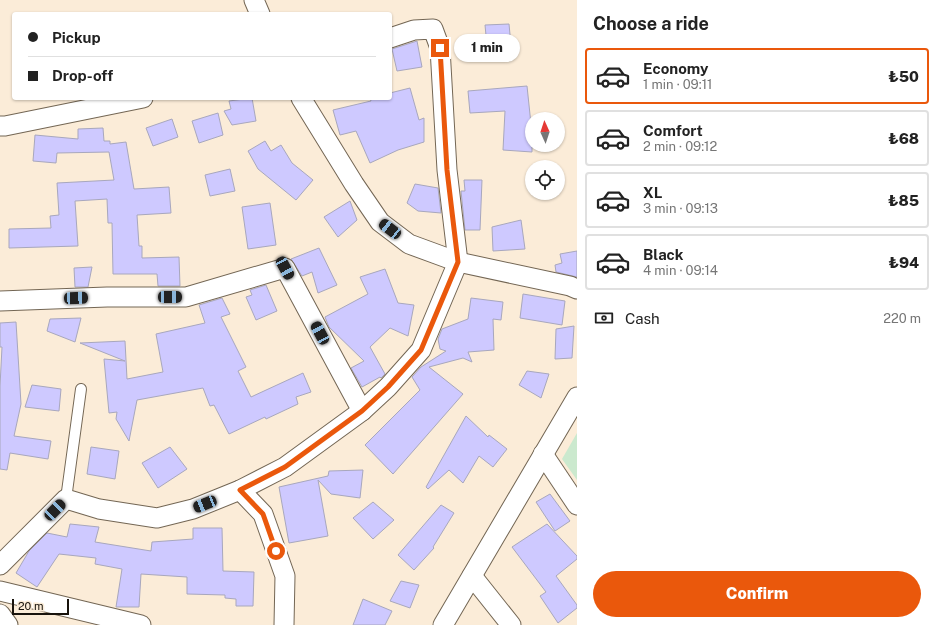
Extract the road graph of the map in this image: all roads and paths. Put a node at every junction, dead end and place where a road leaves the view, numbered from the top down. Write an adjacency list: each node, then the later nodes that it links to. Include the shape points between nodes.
1 (254, 0): 2 (street)
2 (259, 12)
3 (392, 37): 7 (street, via 414,30 433,29 440,48 447,170)
4 (133, 100): 6 (street)
5 (303, 100): 7 (street, via 380,222 409,244)
6 (0, 126)
7 (458, 262): 8 (street); 12 (street, via 421,350 388,387)
8 (577, 289)
9 (0, 301): 12 (street, via 186,297 285,268)
10 (81, 389): 15 (lane)
11 (577, 397): 13 (street)
12 (362, 411): 14 (street, via 285,467)
13 (543, 454): 16 (street); 18 (street)
14 (240, 490): 15 (street, via 193,509 157,518 99,509); 23 (street, via 263,514 284,576)
15 (66, 498): 17 (street)
16 (577, 505)
17 (0, 565)
18 (472, 576): 24 (street); 25 (street)
19 (0, 591): 22 (street)
20 (0, 614): 21 (street)
21 (8, 625)
22 (141, 625)
23 (284, 625)
24 (443, 625)
25 (511, 625)

